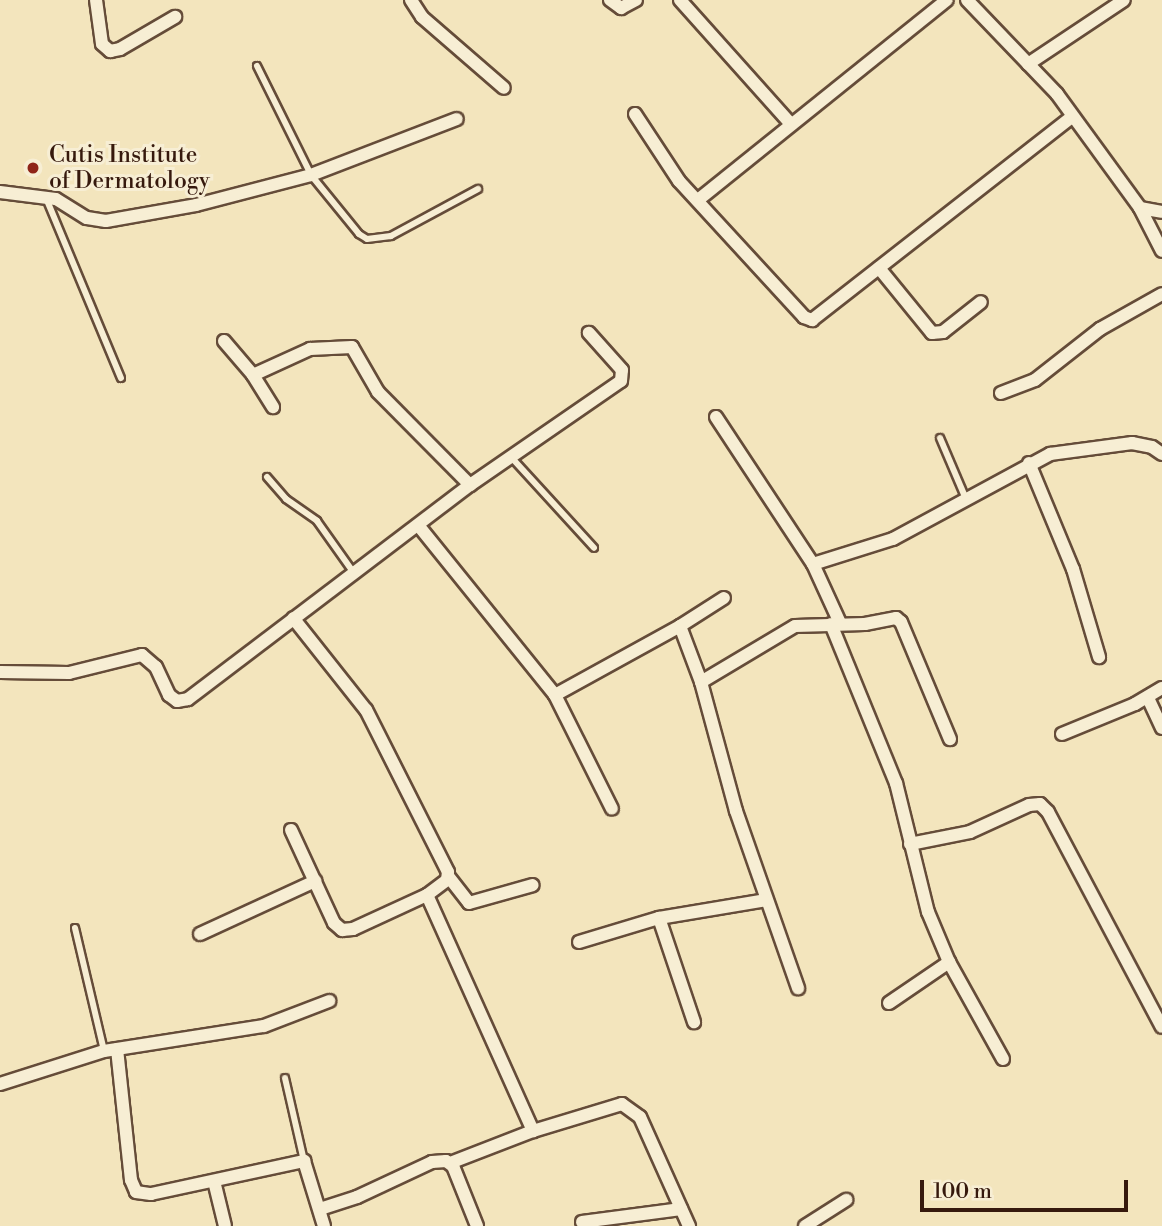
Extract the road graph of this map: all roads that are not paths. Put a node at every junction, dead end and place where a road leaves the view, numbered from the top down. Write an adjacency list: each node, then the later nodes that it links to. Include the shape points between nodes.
1 (96, 0): 9 (street, via 102,44 110,51)
2 (411, 0): 12 (street, via 422,17)
3 (610, 0): 4 (street, via 621,8)
4 (636, 0)
5 (680, 0): 16 (street)
6 (947, 0): 16 (street)
7 (967, 0): 10 (street)
8 (1124, 0): 10 (street)
9 (175, 18)
10 (1028, 64): 14 (street, via 1058,94)
11 (257, 66): 17 (lane)
12 (504, 88)
13 (635, 114): 21 (street, via 670,168)
14 (1072, 117): 22 (street); 25 (street)
15 (457, 119): 17 (street)
16 (791, 124): 21 (street)
17 (311, 175): 18 (lane, via 359,234 376,240); 20 (street, via 196,205 106,221 87,218)
18 (478, 189)
19 (0, 192): 20 (street)
20 (45, 197): 31 (lane)
21 (698, 200): 25 (street, via 808,320)
22 (1140, 208): 23 (street); 24 (street)
23 (1162, 212)
24 (1162, 251)
25 (879, 268): 27 (street, via 932,333 943,332)
26 (1162, 294): 32 (street, via 1100,329 1035,380)
27 (981, 302)
28 (589, 333): 37 (street, via 622,370 621,381)
29 (224, 341): 30 (street)
30 (253, 375): 33 (street); 40 (street, via 310,349 352,347 378,391)
31 (121, 378)
32 (1001, 393)
33 (274, 407)
34 (716, 416): 44 (street)
35 (940, 438): 41 (lane)
36 (1162, 454): 38 (street, via 1132,443 1064,451)
37 (511, 457): 40 (street); 43 (lane)
38 (1029, 463): 41 (street); 50 (street, via 1073,569)
39 (267, 477): 45 (lane, via 286,499 317,521)
40 (470, 485): 42 (street)
41 (966, 499): 44 (street, via 893,539)
42 (418, 525): 45 (street); 54 (street)
43 (594, 548)
44 (813, 564): 48 (street)
45 (354, 573): 47 (street)
46 (724, 598): 49 (street)
47 (293, 618): 51 (street, via 182,701 169,695 156,667 142,655 69,673); 62 (street, via 366,710)
48 (835, 624): 52 (street, via 785,630); 58 (street, via 899,619); 61 (street, via 888,760)
49 (680, 626): 52 (street); 54 (street)
50 (1099, 657)
51 (0, 672)
52 (701, 682): 66 (street)
53 (1162, 688): 55 (street)
54 (555, 695): 59 (street)
55 (1148, 698): 56 (street); 57 (street)
56 (1162, 728)
57 (1062, 734)
58 (950, 739)
59 (612, 809)
60 (290, 830): 63 (street)
61 (910, 844): 71 (street, via 920,890); 76 (street, via 970,832 1029,805 1044,807)
62 (448, 876): 64 (street, via 469,903); 65 (street)
63 (315, 881): 65 (street, via 334,923 346,930); 69 (street)
64 (533, 885)
65 (427, 894): 81 (street)
66 (766, 900): 67 (street); 72 (street)
67 (659, 918): 70 (street); 75 (street)
68 (75, 928): 77 (lane)
69 (200, 934)
70 (579, 942)
71 (949, 962): 74 (street); 78 (street)
72 (798, 988)
73 (329, 1002): 77 (street, via 264,1026)
74 (888, 1003)
75 (694, 1022)
76 (1162, 1027)
77 (111, 1050): 80 (street); 84 (street, via 133,1188 143,1195)
78 (1003, 1059)
79 (285, 1078): 82 (lane)
80 (0, 1084)
81 (533, 1131): 83 (street); 87 (street, via 616,1105 629,1107 640,1116)
82 (304, 1161): 84 (street); 86 (street)
83 (450, 1163): 86 (street, via 432,1163); 91 (street)
84 (214, 1181): 89 (street)
85 (846, 1200): 93 (street)
86 (320, 1209): 90 (street)
87 (681, 1209): 88 (street); 92 (street)
88 (582, 1222)
89 (225, 1226)
90 (324, 1226)
91 (477, 1226)
92 (689, 1226)
93 (805, 1226)

